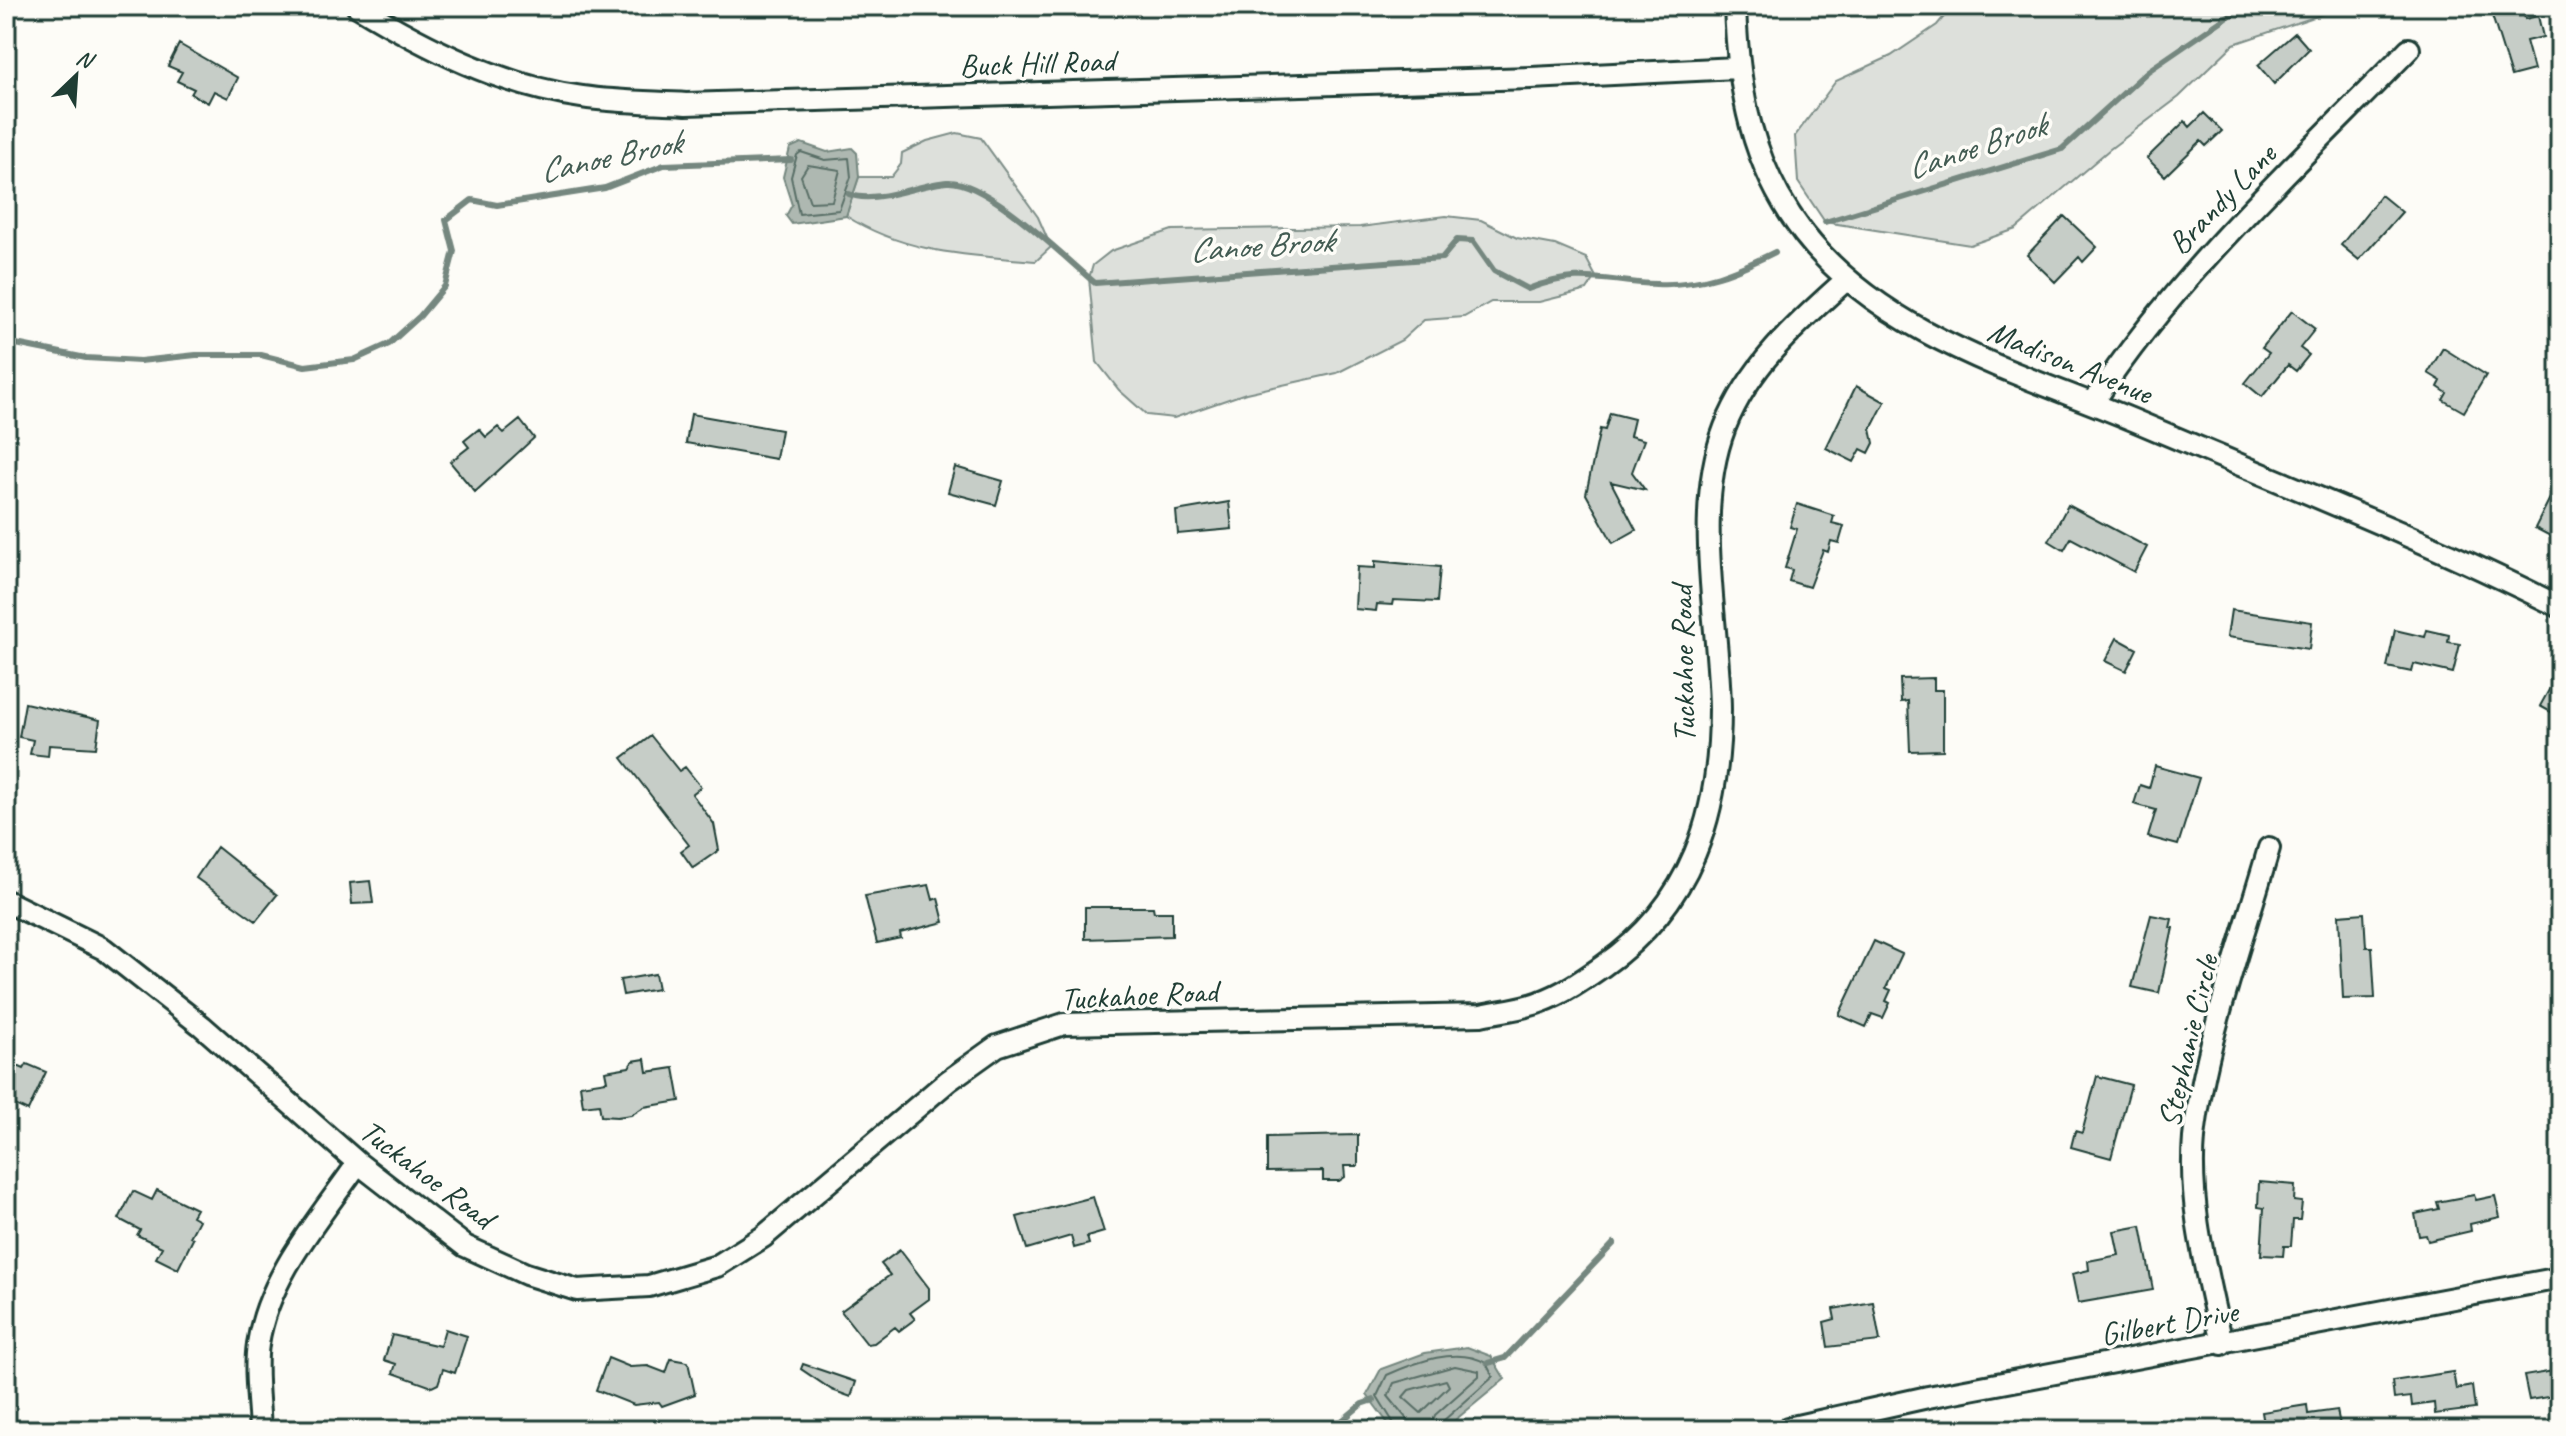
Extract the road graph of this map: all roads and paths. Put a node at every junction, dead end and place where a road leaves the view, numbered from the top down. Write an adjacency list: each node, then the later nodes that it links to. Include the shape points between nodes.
1 (357, 6): 4 (street, Buck Hill Road, via 406,36 485,72 581,97 686,104)
2 (1735, 6): 4 (street, Madison Avenue)
3 (2409, 49): 6 (street, Brandy Lane, via 2178,287)
4 (1737, 68): 5 (street, Madison Avenue, via 1754,138 1776,192 1805,234)
5 (1847, 279): 6 (street, Madison Avenue, via 1925,333); 10 (street, Tuckahoe Road, via 1771,351 1743,386 1724,430 1711,489 1711,593 1720,710 1710,806 1691,867 1666,910 1622,953 1577,984 1540,1003 1481,1015 1064,1024 1024,1037 997,1046 948,1081 763,1237 717,1266 649,1286 577,1290 526,1274 465,1246)
6 (2093, 403): 7 (street, Madison Avenue, via 2425,543)
7 (2560, 607)
8 (2269, 848): 12 (street, Stephanie Circle, via 2209,1062 2194,1139 2197,1221)
9 (6, 901): 10 (street, Tuckahoe Road, via 104,949 202,1026)
10 (358, 1163): 14 (street, via 289,1263 269,1302 258,1345)
11 (2560, 1278): 12 (street, Gilbert Drive)
12 (2222, 1344): 13 (street, Gilbert Drive)
13 (1788, 1428)
14 (260, 1430)

